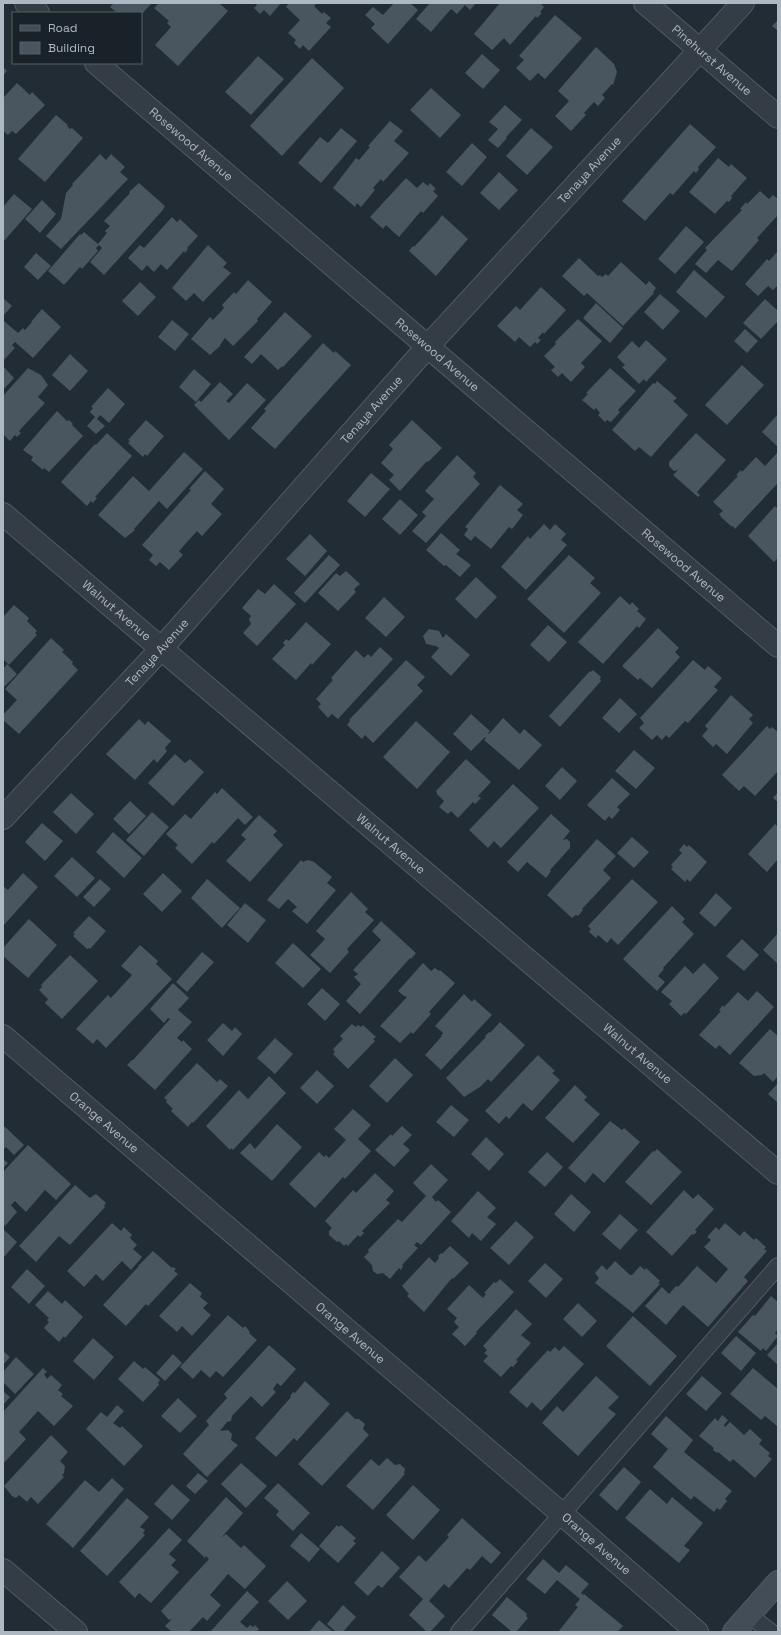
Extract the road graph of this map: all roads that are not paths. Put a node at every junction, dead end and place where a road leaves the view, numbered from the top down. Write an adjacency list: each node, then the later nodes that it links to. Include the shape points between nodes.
1 (26, 3): 4 (street)
2 (645, 3): 5 (street, Pinehurst Avenue)
3 (743, 3): 5 (street, Tenaya Avenue)
4 (37, 12)
5 (700, 50): 7 (street, Pinehurst Avenue); 8 (street, Tenaya Avenue)
6 (97, 64): 8 (street, Rosewood Avenue)
7 (778, 117)
8 (428, 346): 10 (street, Rosewood Avenue); 11 (street, Tenaya Avenue)
9 (3, 514): 11 (street, Walnut Avenue)
10 (778, 646)
11 (161, 649): 12 (street, Tenaya Avenue); 14 (street, Walnut Avenue)
12 (3, 818)
13 (3, 1036): 16 (street, Orange Avenue)
14 (778, 1173)
15 (778, 1266): 16 (lane)
16 (562, 1514): 21 (lane); 22 (street, Orange Avenue)
17 (3, 1570): 20 (street)
18 (778, 1582): 19 (street)
19 (749, 1615): 23 (street); 24 (lane)
20 (76, 1632)
21 (459, 1632)
22 (697, 1632)
23 (734, 1632)
24 (771, 1632)

